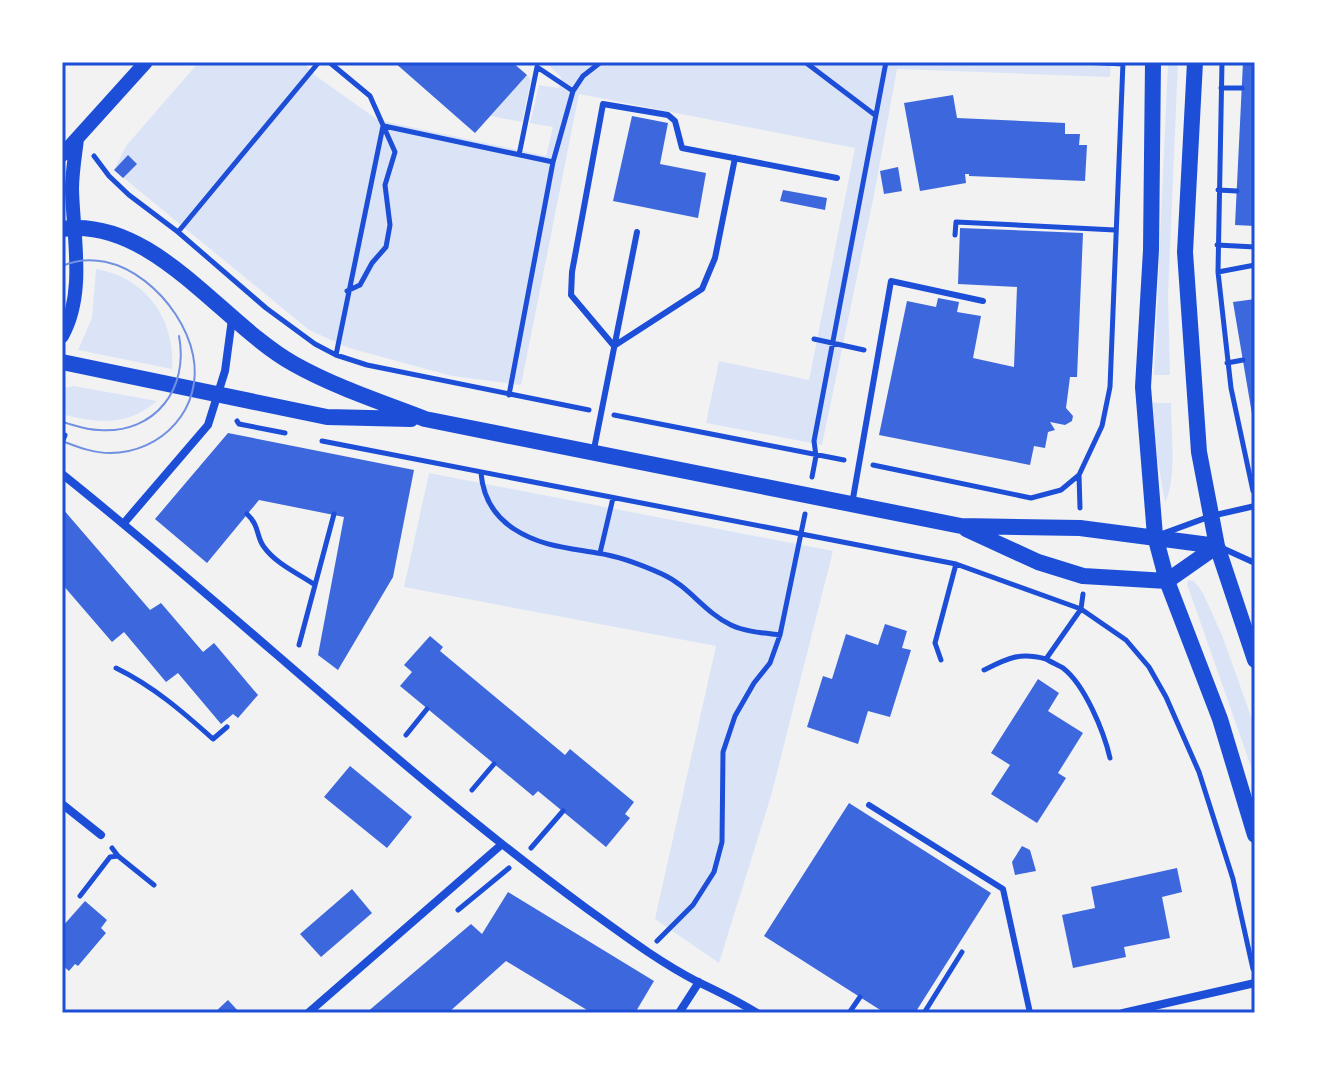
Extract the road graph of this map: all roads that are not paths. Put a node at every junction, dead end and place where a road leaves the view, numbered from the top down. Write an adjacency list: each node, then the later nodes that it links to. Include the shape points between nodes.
1 (146, 62): 4 (street)
2 (1153, 62): 24 (main road, via 1143,387)
3 (1195, 62): 21 (main road, via 1185,252 1199,452)
4 (77, 139): 5 (street); 8 (street)
5 (62, 155)
6 (735, 158): 7 (lane); 13 (lane, via 715,258 702,289); 13 (lane, via 682,148 675,121 668,115 603,104 571,295)
7 (837, 178)
8 (68, 228): 11 (main road, via 104,231 148,249); 12 (street, via 75,300)
9 (637, 232): 13 (lane)
10 (983, 301): 19 (lane, via 891,281)
11 (232, 319): 15 (street); 16 (main road, via 293,364)
12 (62, 336)
13 (614, 346): 17 (lane)
14 (62, 362): 15 (main road)
15 (219, 397): 16 (main road, via 327,417); 22 (street, via 199,437)
16 (425, 419): 17 (main road)
17 (593, 453): 19 (main road)
18 (62, 474): 22 (street)
19 (852, 504): 23 (main road)
20 (1255, 506): 21 (lane)
21 (1211, 516): 24 (lane); 25 (main road)
22 (124, 523): 33 (street)
23 (961, 526): 24 (main road, via 1080,528); 27 (main road, via 1038,562 1083,576)
24 (1155, 536): 25 (main road); 27 (main road)
25 (1217, 546): 26 (lane); 27 (main road); 28 (main road)
26 (1255, 563)
27 (1167, 581): 32 (main road, via 1220,719)
28 (1255, 660)
29 (62, 804): 31 (street)
30 (869, 805): 39 (lane, via 1003,889)
31 (101, 835)
32 (1255, 835)
33 (501, 845): 35 (street); 36 (street)
34 (1255, 980): 40 (street)
35 (699, 982): 37 (street); 38 (street)
36 (308, 1013)
37 (679, 1013)
38 (757, 1013)
39 (1030, 1013)
40 (1123, 1013)

